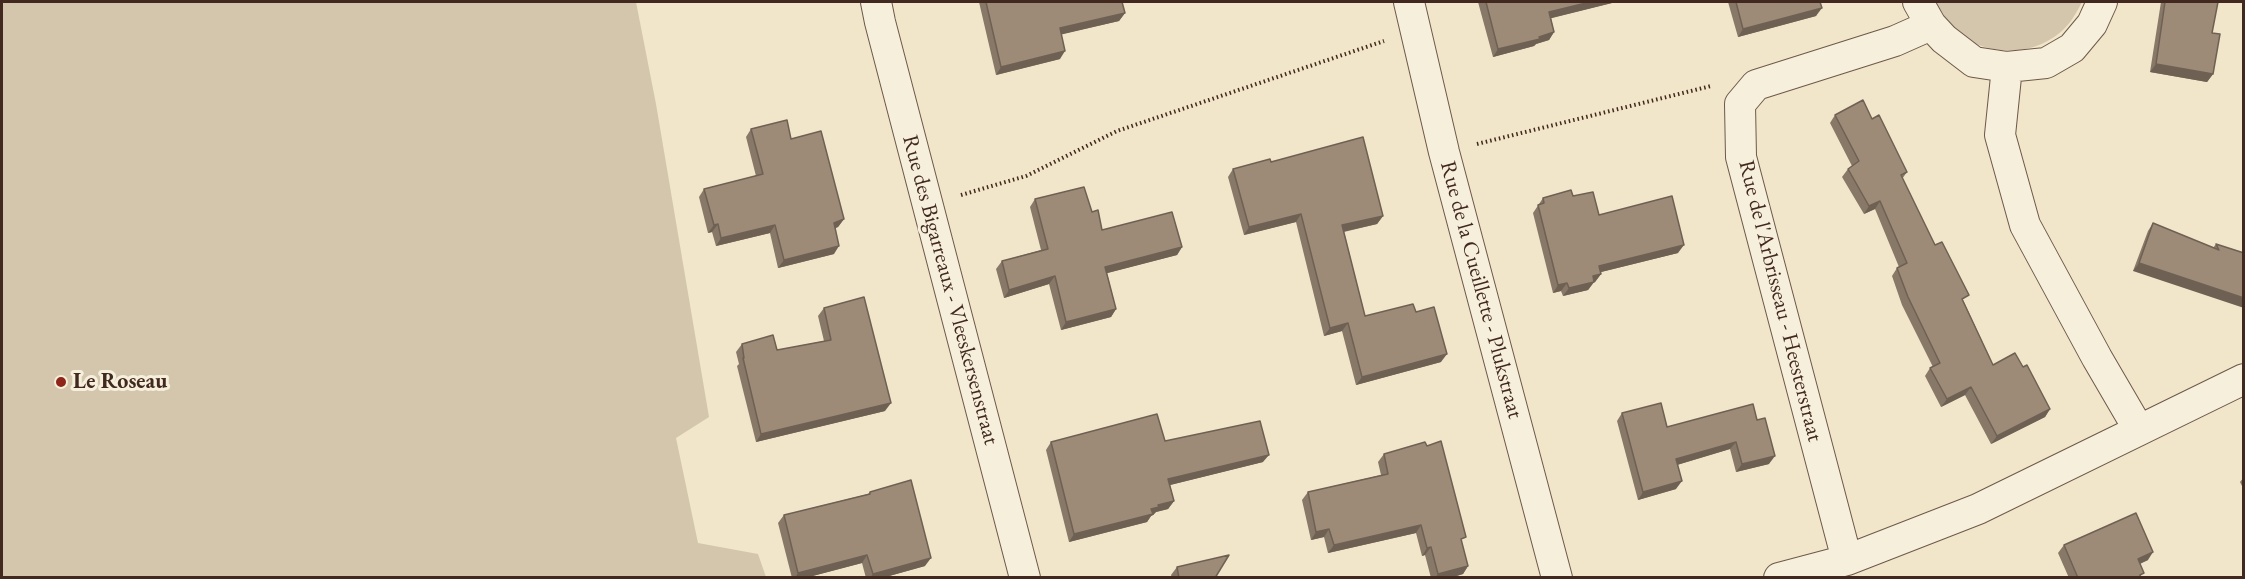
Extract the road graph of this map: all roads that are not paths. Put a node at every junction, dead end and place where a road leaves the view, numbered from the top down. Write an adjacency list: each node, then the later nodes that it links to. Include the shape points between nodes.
1 (876, 2): 9 (street, Rue des Bigarreaux - Vleeskersenstraat)
2 (2102, 2): 5 (street, via 2092,24 2072,48 2046,63)
3 (1924, 13): 5 (street, via 1944,39 1974,62); 8 (street, Rue de l'Arbrisseau - Heesterstraat, via 1895,40 1756,85 1740,104 1741,156)
4 (1413, 16): 10 (street, Rue de la Cueillette - Plukstraat, via 1444,152)
5 (2007, 67): 7 (street, via 2000,135 2025,225)
6 (2244, 379): 7 (street)
7 (2139, 430): 8 (street, via 1978,510)
8 (1847, 560): 11 (street)
9 (1024, 578)
10 (1557, 578)
11 (1779, 578)

